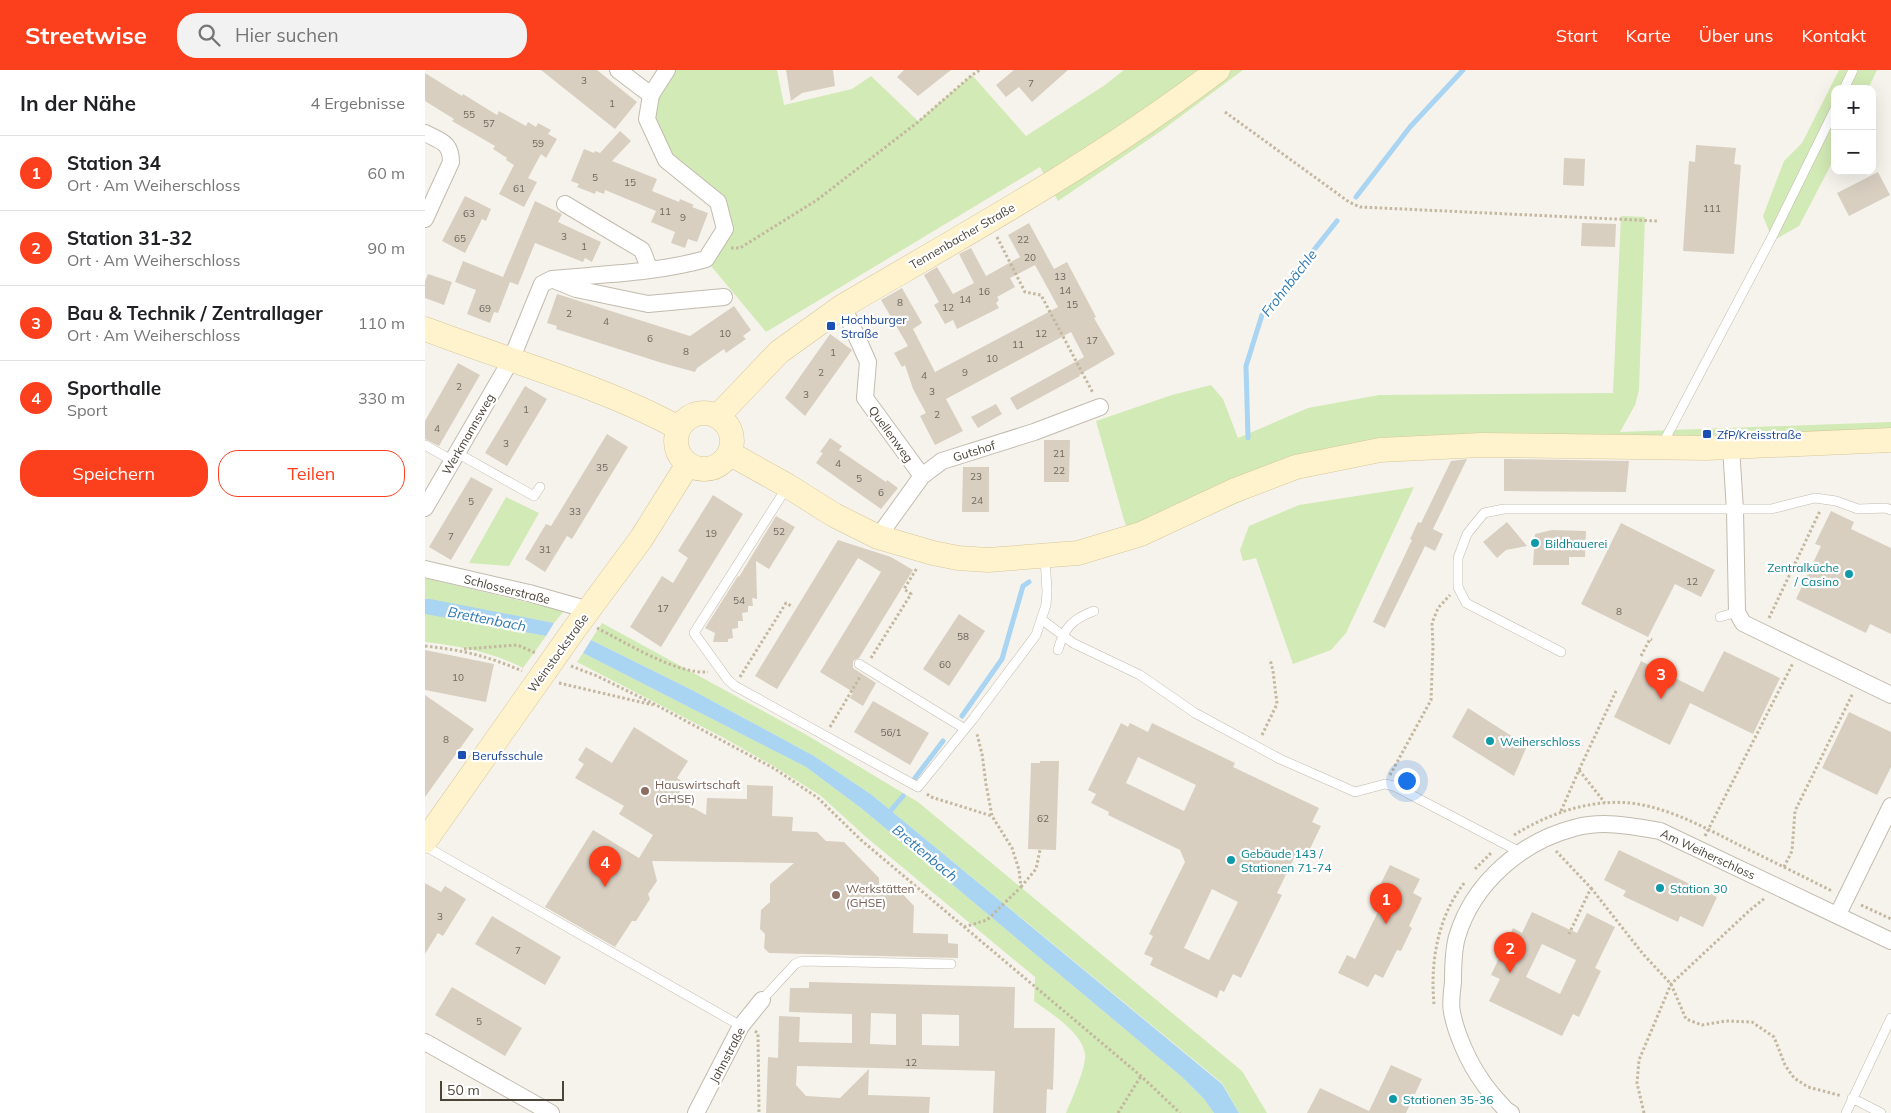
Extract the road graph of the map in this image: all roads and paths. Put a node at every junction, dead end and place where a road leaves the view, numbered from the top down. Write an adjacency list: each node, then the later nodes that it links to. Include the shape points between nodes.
1 (617, 70): 7 (street)
2 (667, 70): 7 (street)
3 (980, 70): 15 (path, via 817,200 740,248)
4 (1218, 70): 13 (street, Tennenbacher Straße, via 1100,153)
5 (1853, 70): 6 (lane)
6 (1846, 85)
7 (651, 95): 15 (street, via 647,119 666,160 718,202 725,229)
8 (1225, 112): 14 (path, via 1360,207)
9 (1831, 117): 28 (lane)
10 (425, 133): 12 (street, via 446,144 451,153 451,162)
11 (565, 204): 16 (street, via 642,250)
12 (425, 219)
13 (989, 220): 19 (street, Tennenbacher Straße); 22 (path, via 1025,292 1041,295)
14 (1657, 221)
15 (713, 249): 16 (street, via 706,259)
16 (650, 270): 17 (street)
17 (551, 279): 18 (street, via 576,289 649,304); 21 (street, Werkmannsweg, via 542,284)
18 (724, 297)
19 (843, 306): 23 (street, Tennenbacher Straße, via 779,352); 32 (street, Quellenweg, via 869,362 865,398)
20 (425, 329): 21 (street)
21 (511, 360): 24 (street, via 649,412); 30 (street, Werkmannsweg)
22 (1100, 407): 32 (street, Gutshof, via 942,461)
23 (718, 416): 24 (street, via 707,412 695,414); 29 (street, via 731,434)
24 (679, 428): 31 (street, via 677,448)
25 (1891, 440): 27 (street)
26 (425, 445): 30 (lane)
27 (1731, 447): 28 (street); 37 (street)
28 (1661, 448): 40 (street, via 1473,445 1389,449 1348,455 1264,478 1141,534 1078,553)
29 (729, 453): 31 (street, via 722,462 710,468); 33 (street)
30 (455, 457): 34 (lane, via 535,496); 36 (street, Werkmannsweg)
31 (688, 464): 50 (street, Weinstockstraße, via 641,539)
32 (922, 476): 39 (street, Gutshof)
33 (788, 486): 39 (street, via 834,515); 64 (lane, via 694,632)
34 (540, 487)
35 (1826, 499): 37 (lane, via 1815,498 1771,510); 38 (lane, via 1858,509); 51 (path)
36 (425, 508)
37 (1735, 510): 44 (lane, via 1504,509 1484,513 1467,534 1459,558); 47 (street)
38 (1891, 510)
39 (878, 537): 40 (street, via 958,558 988,560)
40 (1045, 556): 49 (lane, via 1047,591)
41 (425, 569): 50 (street, Schlosserstraße, via 529,593)
42 (915, 570): 43 (path)
43 (909, 580)
44 (1457, 588): 58 (lane, via 1466,603); 74 (path, via 1438,608 1432,623 1431,700)
45 (793, 607): 66 (path, via 786,603)
46 (1094, 611): 52 (lane, via 1077,617)
47 (1737, 612): 48 (lane); 51 (street, via 1743,624)
48 (1720, 617)
49 (1041, 619): 52 (lane); 70 (lane, via 1032,641)
50 (581, 620): 63 (street, Weinstockstraße, bridge); 64 (path, via 678,668)
51 (1762, 633): 57 (street)
52 (1062, 635): 56 (lane); 72 (lane, via 1140,674 1195,713)
53 (1652, 640): 59 (path)
54 (425, 646): 55 (path)
55 (461, 650): 63 (path, via 502,662); 63 (path, via 517,645)
56 (1058, 650)
57 (1799, 650): 65 (street, via 1818,664); 80 (path)
58 (1561, 652)
59 (1641, 656)
60 (1270, 659): 72 (path, via 1277,704)
61 (859, 664): 71 (lane)
62 (569, 665): 69 (path)
63 (541, 667): 69 (path, via 573,687); 82 (street, Weinstockstraße)
64 (721, 671): 66 (lane)
65 (1859, 679): 68 (street); 88 (path, via 1795,811 1792,851)
66 (731, 683): 75 (lane)
67 (1616, 691): 73 (path)
68 (1891, 695)
69 (658, 706): 95 (path, via 775,769 818,798 861,840)
70 (973, 719): 71 (lane); 79 (path, via 983,754)
71 (965, 729): 75 (lane)
72 (1257, 747): 74 (lane, via 1355,792)
73 (1579, 770): 76 (path); 78 (path)
74 (1385, 784): 83 (lane)
75 (918, 787): 79 (path, via 931,797)
76 (1605, 803): 78 (path); 80 (path, via 1630,803 1665,811)
77 (1891, 806): 92 (street)
78 (1561, 811): 83 (path)
79 (992, 816): 89 (path, via 1012,848)
80 (1709, 830): 85 (path); 88 (path)
81 (1544, 839): 85 (street, Am Weiherschloss, via 1575,828 1619,823 1660,830); 87 (street, Am Weiherschloss); 91 (path)
82 (425, 841)
83 (1503, 842): 87 (lane); 101 (path, via 1481,862 1458,891 1441,924 1435,951)
84 (425, 846): 103 (lane)
85 (1699, 848): 90 (street, Am Weiherschloss)
86 (1040, 850): 89 (path, via 1036,869)
87 (1521, 852): 112 (street, Am Weiherschloss, via 1493,876 1464,917 1453,958 1452,1012 1464,1048 1482,1082)
88 (1784, 867): 92 (path)
89 (1021, 887): 95 (path, via 987,920)
90 (1779, 887): 93 (street, Am Weiherschloss); 99 (path)
91 (1591, 888): 96 (path); 99 (path)
92 (1846, 898): 93 (street); 94 (path)
93 (1837, 914): 97 (street, Am Weiherschloss)
94 (1891, 919)
95 (964, 927): 105 (path)
96 (1569, 934)
97 (1891, 941)
98 (951, 964): 100 (lane, via 802,961 795,964)
99 (1671, 984): 106 (path, via 1686,1019 1702,1025 1726,1021 1752,1022 1774,1036 1785,1065 1794,1078 1807,1087); 113 (path, via 1639,1060 1637,1083)
100 (762, 1000): 103 (street, Jahnstraße)
101 (1434, 1008)
102 (1891, 1018): 106 (lane)
103 (741, 1026): 108 (street, Jahnstraße); 109 (path, via 759,1033)
104 (425, 1042): 107 (street)
105 (1141, 1076): 110 (path); 111 (path)
106 (1852, 1098): 114 (lane); 115 (lane)
107 (551, 1113)
108 (696, 1113)
109 (759, 1113)
110 (1118, 1113)
111 (1180, 1113)
112 (1511, 1113)
113 (1644, 1113)
114 (1845, 1113)
115 (1881, 1113)

